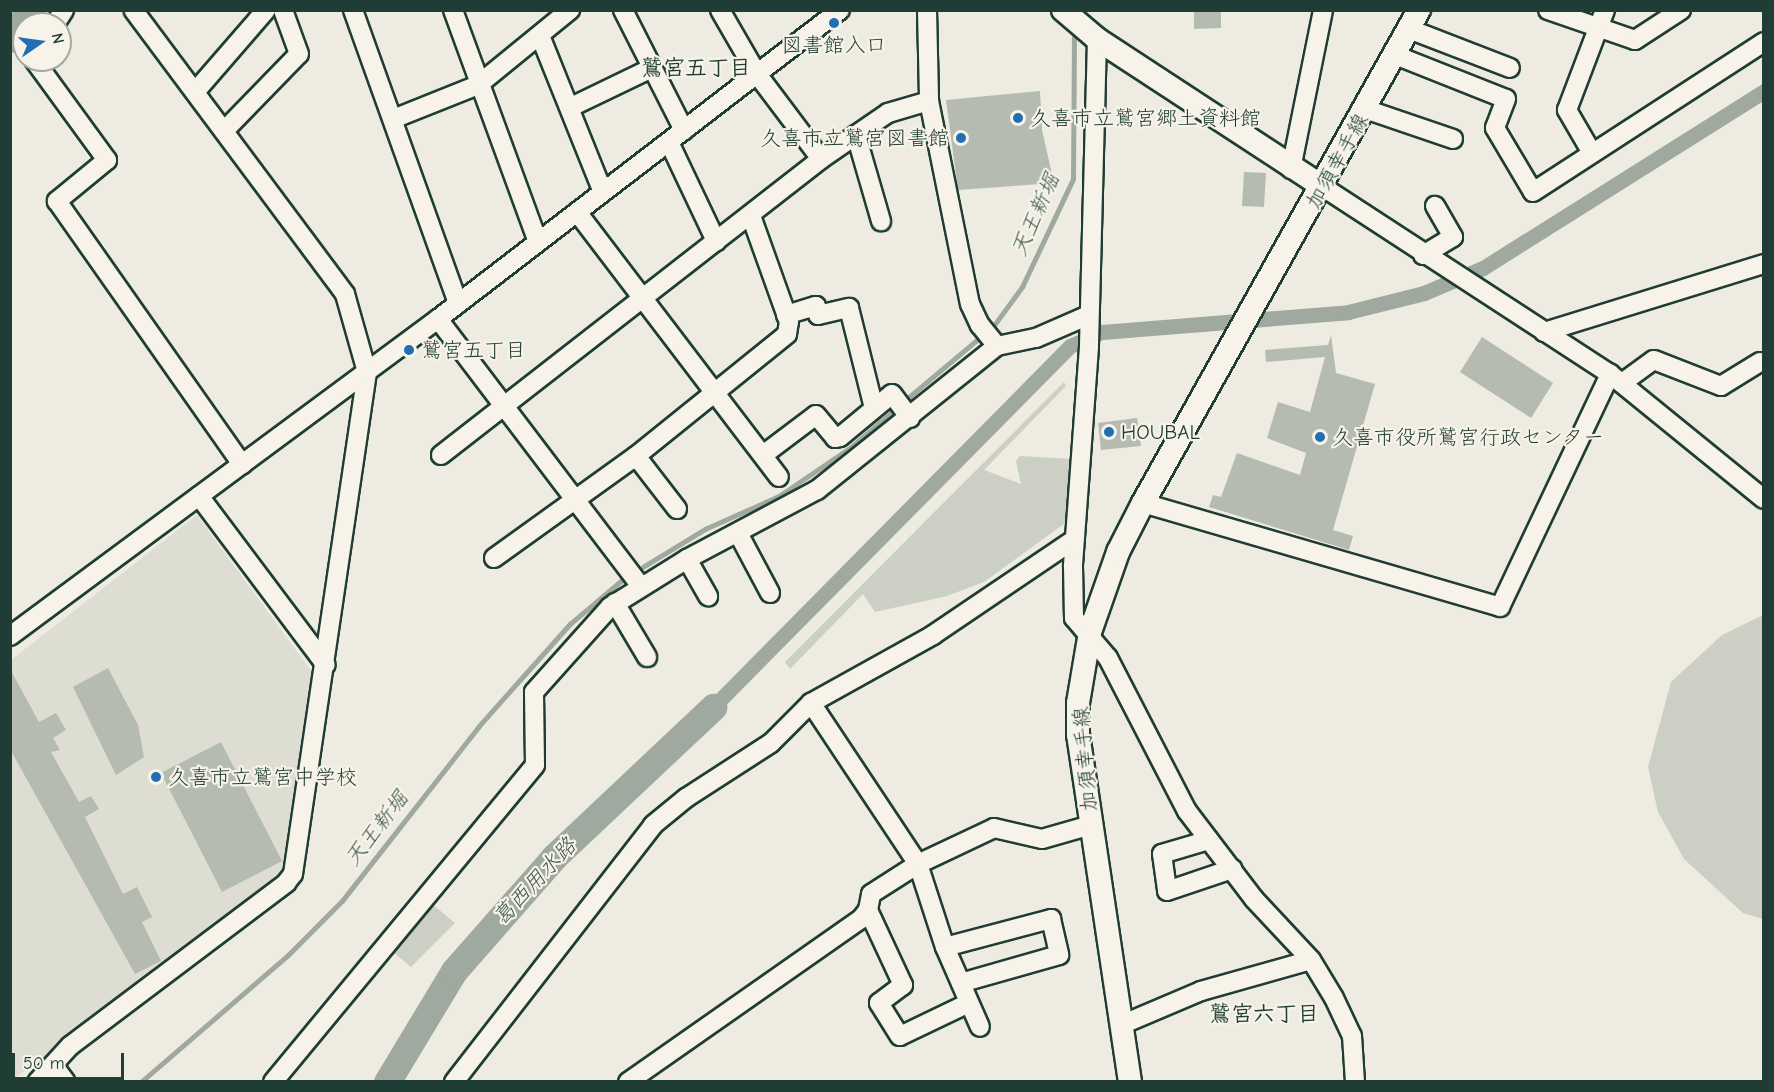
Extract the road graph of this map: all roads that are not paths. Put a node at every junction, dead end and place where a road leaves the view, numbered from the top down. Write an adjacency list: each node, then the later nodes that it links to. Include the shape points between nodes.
1 (133, 10): 28 (street)
2 (266, 10): 28 (street)
3 (283, 10): 34 (street, via 299,54)
4 (353, 10): 32 (street)
5 (453, 10): 27 (street)
6 (570, 10): 20 (street)
7 (624, 10): 23 (street)
8 (720, 10): 26 (street)
9 (840, 10): 16 (street)
10 (927, 10): 29 (street)
11 (1063, 10): 18 (main road)
12 (1323, 10): 40 (street)
13 (1548, 10): 19 (street)
14 (1605, 10): 19 (street)
15 (1681, 10): 19 (street, via 1635,40)
16 (819, 17): 26 (street)
17 (1414, 20): 22 (main road, 加須幸手線); 24 (street)
18 (1088, 26): 40 (main road); 55 (street)
19 (1596, 27): 38 (street, via 1567,110)
20 (541, 38): 27 (street); 30 (street)
21 (1764, 42): 38 (street)
22 (1395, 55): 31 (main road, 加須幸手線); 38 (street, via 1506,99 1495,128 1533,192)
23 (652, 68): 30 (street); 33 (street)
24 (1510, 68)
25 (42, 72): 68 (street, via 107,160 57,201)
26 (757, 74): 33 (street); 39 (street)
27 (478, 85): 32 (street); 48 (street)
28 (195, 92): 34 (street)
29 (929, 101): 35 (street, via 888,112); 57 (street, via 970,304)
30 (571, 107): 42 (street)
31 (1365, 109): 36 (street); 41 (main road, 加須幸手線)
32 (393, 119): 52 (street)
33 (684, 130): 37 (street)
34 (224, 131): 59 (street, via 345,294)
35 (856, 135): 39 (street); 46 (street)
36 (1453, 139)
37 (669, 142): 42 (street); 47 (street)
38 (1592, 153)
39 (821, 159): 45 (street)
40 (1291, 169): 41 (main road)
41 (1323, 187): 49 (street); 73 (main road, 加須幸手線)
42 (603, 192): 44 (street)
43 (1435, 206): 49 (street, via 1453,237)
44 (577, 212): 48 (street); 51 (street)
45 (751, 216): 47 (street); 53 (street)
46 (881, 221)
47 (716, 241): 51 (street)
48 (538, 242): 52 (street)
49 (1423, 255): 56 (street)
50 (1764, 264): 56 (street)
51 (643, 299): 61 (street); 62 (street)
52 (458, 304): 54 (street)
53 (786, 315): 61 (street, via 787,334); 63 (street, via 816,306 818,315 849,308)
54 (438, 319): 59 (street); 62 (street)
55 (1089, 320): 57 (street); 76 (street)
56 (1544, 332): 60 (street)
57 (997, 346): 64 (street)
58 (1760, 362): 60 (street, via 1721,386 1654,360)
59 (368, 372): 68 (street); 86 (street)
60 (1616, 379): 70 (street); 73 (street, via 1500,607)
61 (716, 392): 66 (street); 67 (street)
62 (504, 405): 65 (street); 72 (street)
63 (874, 408): 64 (street, via 892,394); 66 (street, via 835,438 816,415)
64 (910, 418): 75 (street, via 817,489)
65 (441, 455)
66 (763, 455): 69 (street)
67 (636, 456): 72 (street); 74 (street)
68 (242, 464): 71 (street)
69 (779, 477)
70 (1760, 490)
71 (199, 496): 84 (street); 86 (street)
72 (577, 498): 77 (street); 79 (street)
73 (1143, 503): 83 (main road, 加須幸手線, via 1109,574)
74 (677, 509)
75 (738, 533): 78 (street); 80 (street)
76 (1075, 539): 83 (street, via 1074,618); 87 (street, via 933,634)
77 (494, 558)
78 (687, 559): 79 (street); 81 (street)
79 (641, 586): 82 (street)
80 (770, 593)
81 (708, 596)
82 (615, 603): 85 (street); 103 (street, via 534,692 535,765)
83 (1090, 632): 88 (main road, 加須幸手線, via 1078,703); 89 (street, via 1108,658 1187,811)
84 (10, 636)
85 (647, 657)
86 (326, 664): 99 (street, via 292,874 286,884 70,1046)
87 (811, 703): 90 (street); 100 (street, via 771,743 686,798 653,825)
88 (1091, 825): 90 (street, via 1042,839 994,828); 97 (main road, 加須幸手線)
89 (1209, 840): 91 (street); 91 (street, via 1162,854 1167,891)
90 (918, 864): 92 (street, via 871,894); 93 (street)
91 (1232, 869): 94 (street)
92 (868, 910): 96 (street, via 903,985 879,1003 900,1036); 104 (street)
93 (945, 946): 95 (street); 95 (street, via 1051,919 1059,956)
94 (1311, 960): 97 (street, via 1201,991); 106 (street, via 1352,1036)
95 (961, 983): 96 (street)
96 (969, 1003): 98 (street)
97 (1121, 1025): 105 (main road, 加須幸手線)
98 (980, 1027)
99 (53, 1065): 101 (street); 102 (street)
100 (456, 1081)
101 (37, 1082)
102 (66, 1082)
103 (273, 1082)
104 (628, 1082)
105 (1130, 1082)
106 (1355, 1082)

